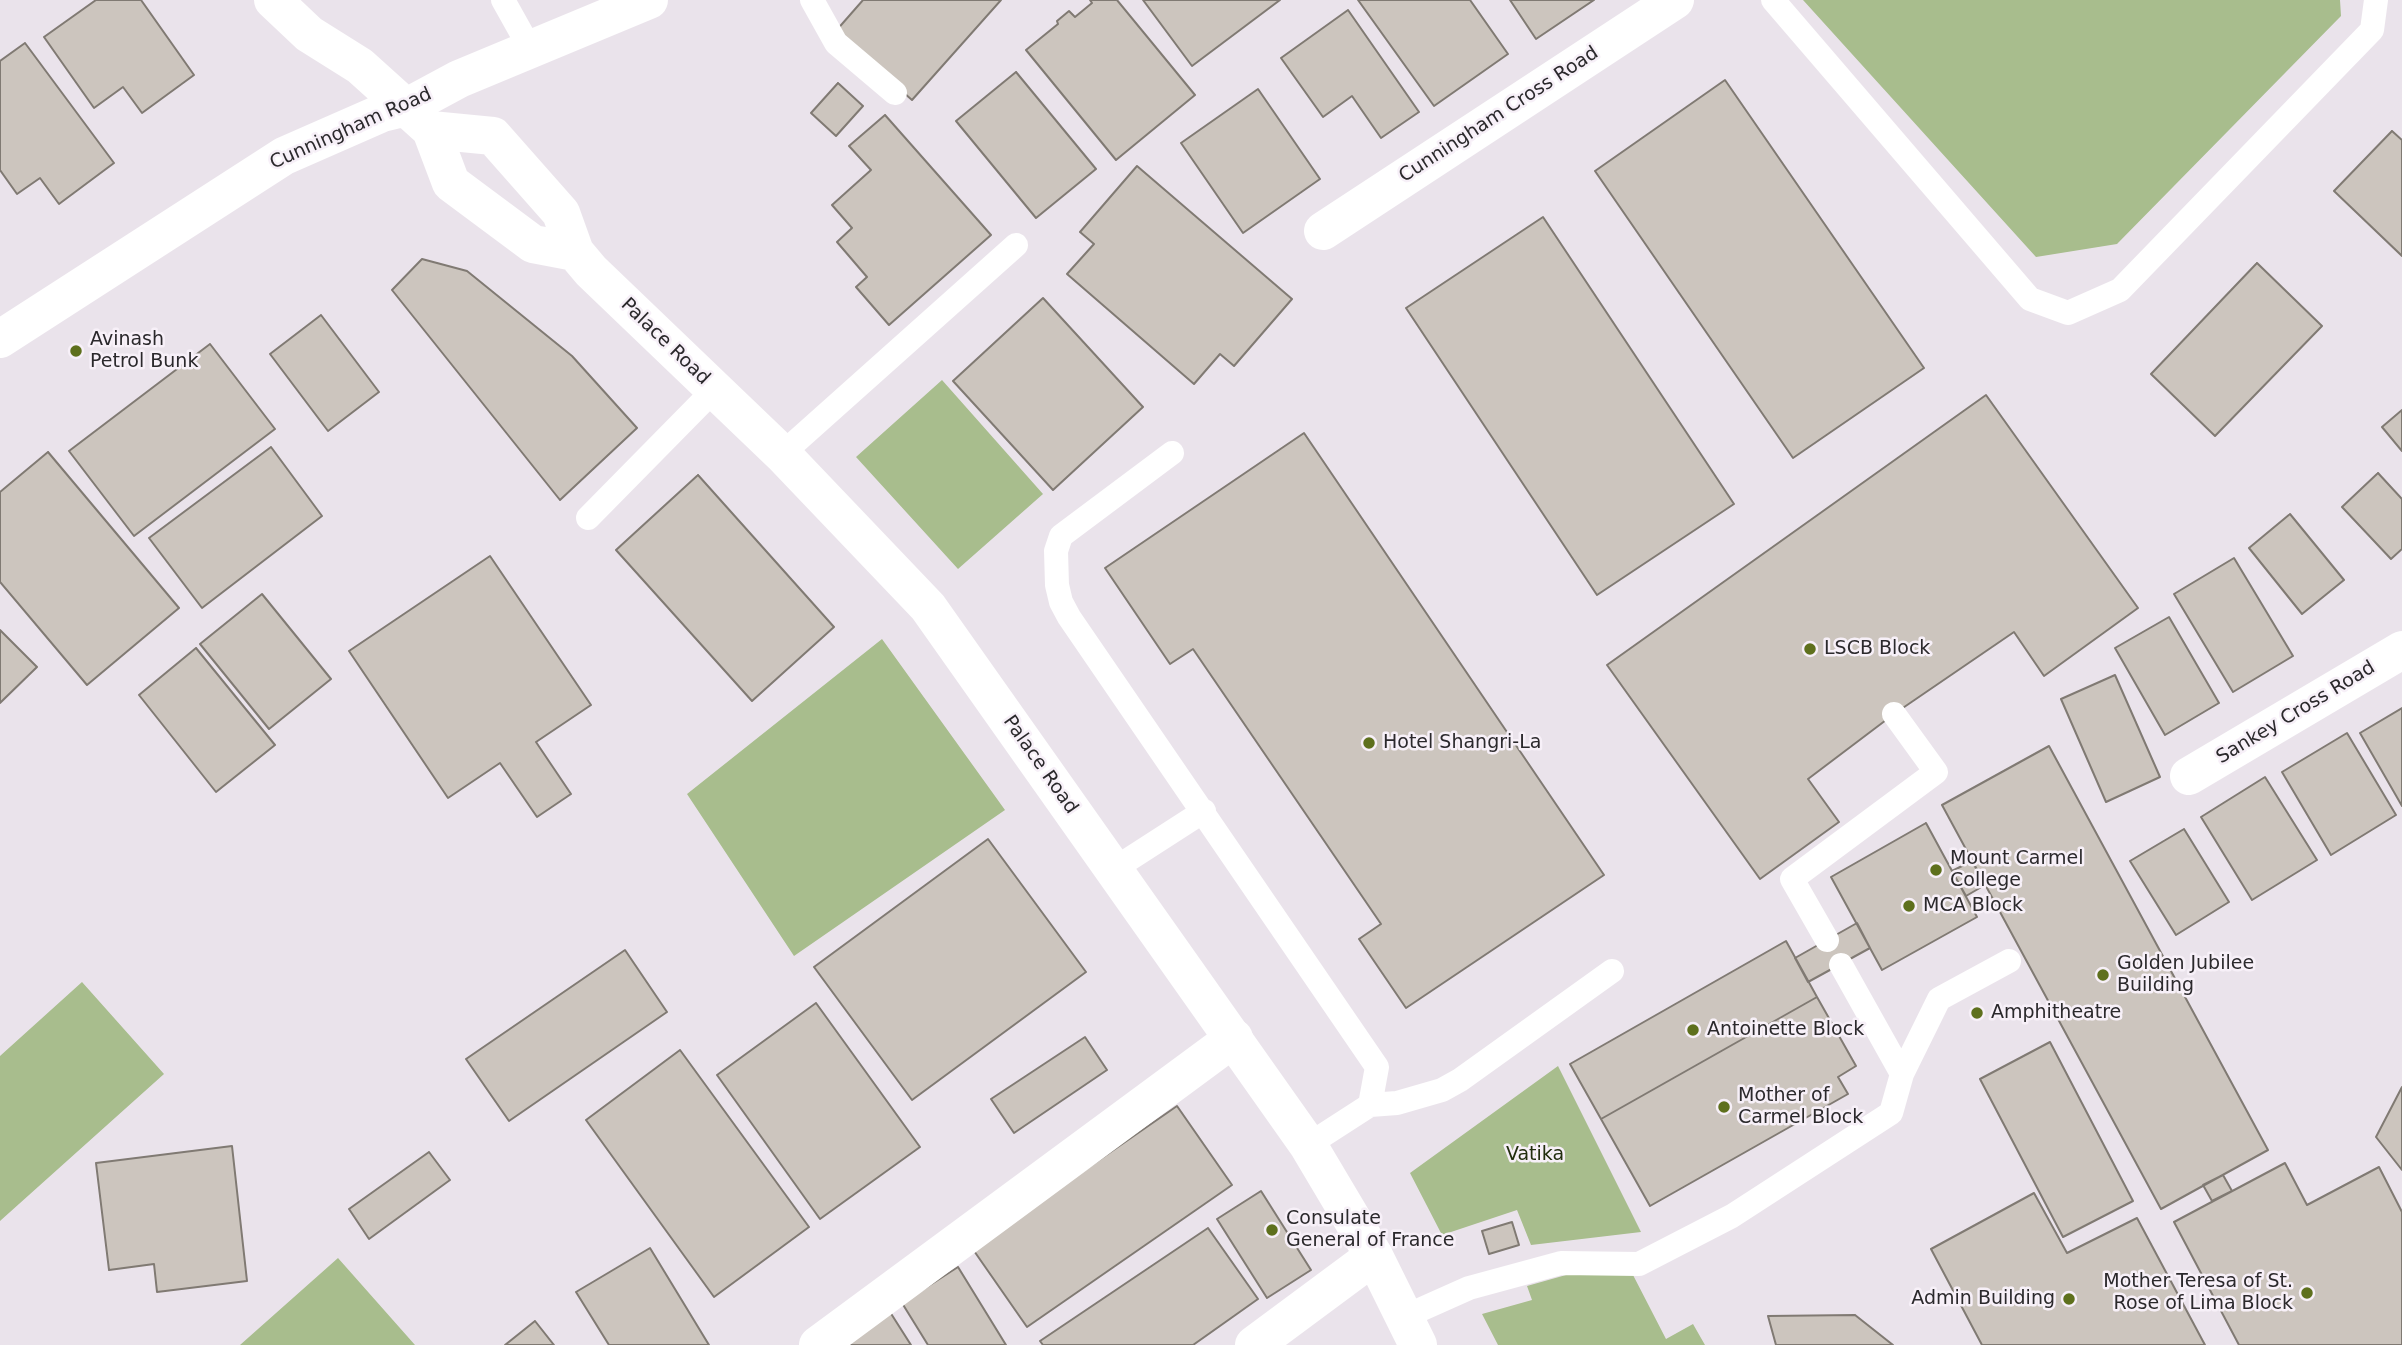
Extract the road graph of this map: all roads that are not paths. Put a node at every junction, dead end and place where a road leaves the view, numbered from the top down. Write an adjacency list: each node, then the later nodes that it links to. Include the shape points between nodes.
1 (273, 0): 10 (street, via 309,34 360,66)
2 (503, 0): 8 (lane)
3 (649, 0): 8 (street, Cunningham Road)
4 (811, 0): 9 (lane, via 836,43)
5 (1675, 0): 11 (street, Cunningham Cross Road)
6 (1773, 0): 7 (lane, via 2030,299 2068,313 2120,290 2372,30)
7 (2376, 0)
8 (531, 50): 10 (street, Cunningham Road, via 459,79)
9 (895, 93)
10 (419, 119): 13 (street, via 451,183 533,244); 13 (street, Palace Road, via 493,136 561,213); 14 (street, Cunningham Road, via 382,113 284,156)
11 (1323, 231)
12 (1016, 245): 17 (lane)
13 (575, 252): 15 (street, Palace Road)
14 (0, 339)
15 (714, 390): 17 (street, Palace Road); 18 (lane)
16 (1172, 453): 22 (lane, via 1061,536 1056,585 1069,617)
17 (782, 454): 23 (street, Palace Road, via 928,607)
18 (588, 518)
19 (2402, 650): 21 (street, Sankey Cross Road)
20 (1894, 714): 24 (lane, via 1936,772 1792,879)
21 (2189, 776)
22 (1204, 811): 23 (lane); 30 (lane, via 1377,1068)
23 (1115, 869): 28 (street, Palace Road)
24 (1827, 940)
25 (2009, 961): 29 (lane, via 1939,999)
26 (1841, 965): 29 (lane)
27 (1612, 971): 30 (lane, via 1451,1085 1423,1097)
28 (1234, 1038): 31 (street, Palace Road); 34 (street)
29 (1902, 1074): 33 (lane, via 1891,1113 1731,1216 1639,1264 1561,1263 1469,1288)
30 (1370, 1105): 31 (lane)
31 (1308, 1145): 32 (street, Palace Road)
32 (1374, 1256): 33 (street, Palace Road); 35 (street)
33 (1411, 1331)
34 (818, 1345)
35 (1254, 1345)

